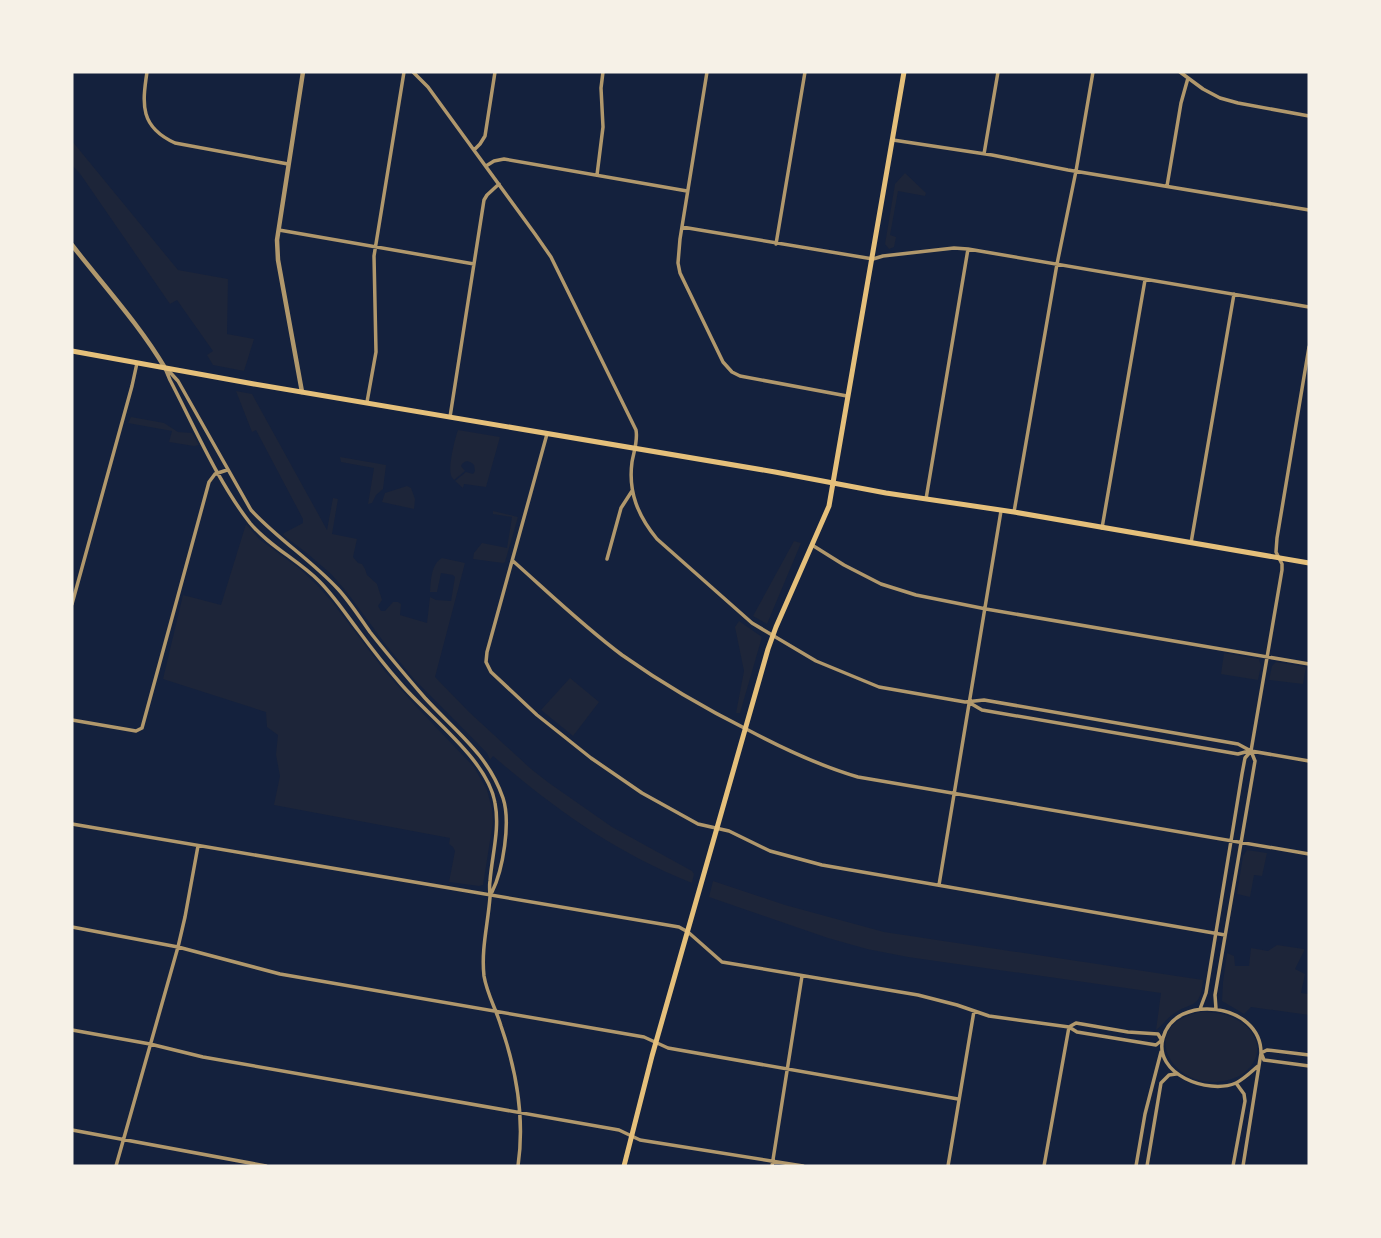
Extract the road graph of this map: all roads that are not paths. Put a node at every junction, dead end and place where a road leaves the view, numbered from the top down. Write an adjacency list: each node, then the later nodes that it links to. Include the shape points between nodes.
1 (147, 72): 18 (street, via 144,106 158,134 175,142)
2 (303, 72): 18 (street)
3 (404, 72): 30 (street)
4 (412, 72): 16 (street)
5 (495, 72): 16 (street, via 485,136)
6 (603, 72): 21 (street)
7 (707, 72): 24 (street)
8 (805, 72): 28 (street)
9 (904, 72): 15 (main road)
10 (998, 72): 17 (street)
11 (1093, 72): 20 (street)
12 (1180, 72): 13 (street)
13 (1188, 78): 14 (street, via 1226,100); 23 (street)
14 (1309, 116)
15 (893, 140): 17 (street); 32 (main road)
16 (474, 150): 19 (street)
17 (984, 154): 20 (street)
18 (288, 164): 27 (street)
19 (486, 166): 21 (street, via 504,159); 22 (street)
20 (1076, 171): 23 (street); 34 (street)
21 (597, 175): 24 (street)
22 (499, 184): 33 (street, via 484,200); 47 (street, via 564,283 636,430)
23 (1167, 186): 25 (street)
24 (687, 191): 26 (street)
25 (1309, 210)
26 (682, 227): 28 (street); 43 (street, via 680,273 728,369 740,376)
27 (278, 230): 30 (street); 42 (street, via 278,260)
28 (776, 244): 32 (street)
29 (72, 245): 41 (street)
30 (376, 246): 33 (street); 44 (street, via 376,352)
31 (968, 249): 32 (street); 34 (street); 52 (street)
32 (873, 259): 43 (main road)
33 (474, 264): 45 (street)
34 (1057, 264): 35 (street); 54 (street)
35 (1145, 280): 36 (street); 55 (street)
36 (1234, 294): 37 (street); 56 (street)
37 (1309, 307)
38 (1309, 347): 58 (street, via 1277,538)
39 (72, 351): 40 (main road)
40 (137, 362): 41 (main road); 62 (street)
41 (165, 368): 42 (main road); 48 (street, via 178,381); 49 (street)
42 (302, 392): 44 (main road)
43 (849, 396): 50 (main road)
44 (367, 403): 45 (main road)
45 (450, 417): 46 (main road)
46 (547, 433): 47 (main road); 60 (street)
47 (635, 449): 50 (main road); 51 (street)
48 (227, 470): 49 (street); 66 (street, via 251,510 341,592)
49 (219, 473): 67 (street, via 251,524 335,598); 70 (street, via 209,481 143,725 139,731)
50 (834, 483): 52 (main road); 57 (main road)
51 (632, 491): 59 (street, via 621,508); 68 (street, via 638,512 657,539 752,623 832,668 880,687)
52 (926, 499): 53 (main road)
53 (1002, 510): 54 (main road); 63 (street)
54 (1014, 512): 55 (main road)
55 (1102, 528): 56 (main road)
56 (1191, 543): 58 (main road)
57 (813, 545): 63 (street, via 881,584); 72 (main road, via 772,638)
58 (1279, 558): 61 (main road); 64 (street, via 1282,570)
59 (607, 559)
60 (513, 561): 72 (street, via 622,655); 79 (street, via 486,657 491,672 606,769 671,810)
61 (1309, 563)
62 (72, 604)
63 (986, 609): 64 (street); 68 (street)
64 (1268, 657): 65 (street); 75 (street)
65 (1309, 664)
66 (410, 680): 67 (street); 85 (street, via 481,755 504,800 503,851)
67 (403, 686): 85 (street, via 475,761 489,783 496,824)
68 (970, 702): 69 (street, via 984,700); 71 (street, via 982,710); 77 (street)
69 (1056, 713): 71 (street); 73 (street)
70 (72, 720)
71 (1055, 722): 74 (street)
72 (745, 729): 77 (street, via 837,771); 79 (main road)
73 (1169, 732): 74 (street); 75 (street, via 1238,744)
74 (1168, 741): 75 (street, via 1238,754)
75 (1251, 751): 76 (street); 80 (street, via 1245,758); 81 (street, via 1255,761)
76 (1309, 761)
77 (954, 794): 80 (street); 84 (street)
78 (72, 824): 82 (street)
79 (717, 829): 84 (street, via 794,858); 87 (main road)
80 (1231, 842): 81 (street); 88 (street)
81 (1241, 843): 83 (street); 89 (street)
82 (198, 846): 85 (street); 90 (street)
83 (1309, 855)
84 (939, 885): 88 (street)
85 (490, 895): 87 (street, via 679,927); 95 (street, via 483,966)
86 (72, 927): 90 (street)
87 (688, 933): 91 (street, via 722,962); 101 (main road)
88 (1216, 933): 89 (street); 92 (street)
89 (1225, 935): 93 (street, via 1214,995)
90 (178, 947): 95 (street, via 270,972); 102 (street)
91 (802, 976): 94 (street, via 936,999); 110 (street)
92 (1200, 1009): 93 (street); 100 (street, via 1175,1017)
93 (1216, 1009): 105 (street, via 1248,1022 1259,1039)
94 (974, 1011): 96 (street); 113 (street)
95 (495, 1012): 101 (street); 114 (street, via 515,1070)
96 (1069, 1027): 98 (street, via 1076,1023); 99 (street); 129 (street)
97 (72, 1030): 102 (street)
98 (1128, 1032): 99 (street); 100 (street, via 1158,1034)
99 (1126, 1040): 100 (street, via 1156,1045)
100 (1162, 1040): 103 (street)
101 (656, 1041): 110 (street, via 668,1048); 118 (main road)
102 (150, 1044): 114 (street, via 203,1058); 119 (street)
103 (1161, 1052): 111 (street); 115 (street)
104 (1289, 1052): 105 (street); 106 (street); 107 (street)
105 (1261, 1053): 107 (street, via 1264,1060); 108 (street)
106 (1309, 1055)
107 (1287, 1063): 109 (street)
108 (1258, 1066): 112 (street); 121 (street)
109 (1309, 1066)
110 (788, 1069): 113 (street); 122 (street)
111 (1177, 1073): 112 (street, via 1207,1086); 116 (street, via 1161,1083)
112 (1236, 1083): 120 (street, via 1245,1101)
113 (958, 1099): 128 (street)
114 (520, 1113): 118 (street); 125 (street)
115 (1145, 1114): 116 (street); 130 (street)
116 (1155, 1116): 131 (street)
117 (72, 1130): 119 (street)
118 (632, 1136): 122 (street); 126 (main road)
119 (124, 1140): 123 (street); 124 (street)
120 (1236, 1149): 121 (street); 132 (street)
121 (1246, 1151): 133 (street)
122 (773, 1164): 127 (street)
123 (116, 1166)
124 (265, 1166)
125 (518, 1166)
126 (624, 1166)
127 (803, 1166)
128 (947, 1166)
129 (1045, 1166)
130 (1136, 1166)
131 (1147, 1166)
132 (1233, 1166)
133 (1243, 1166)

